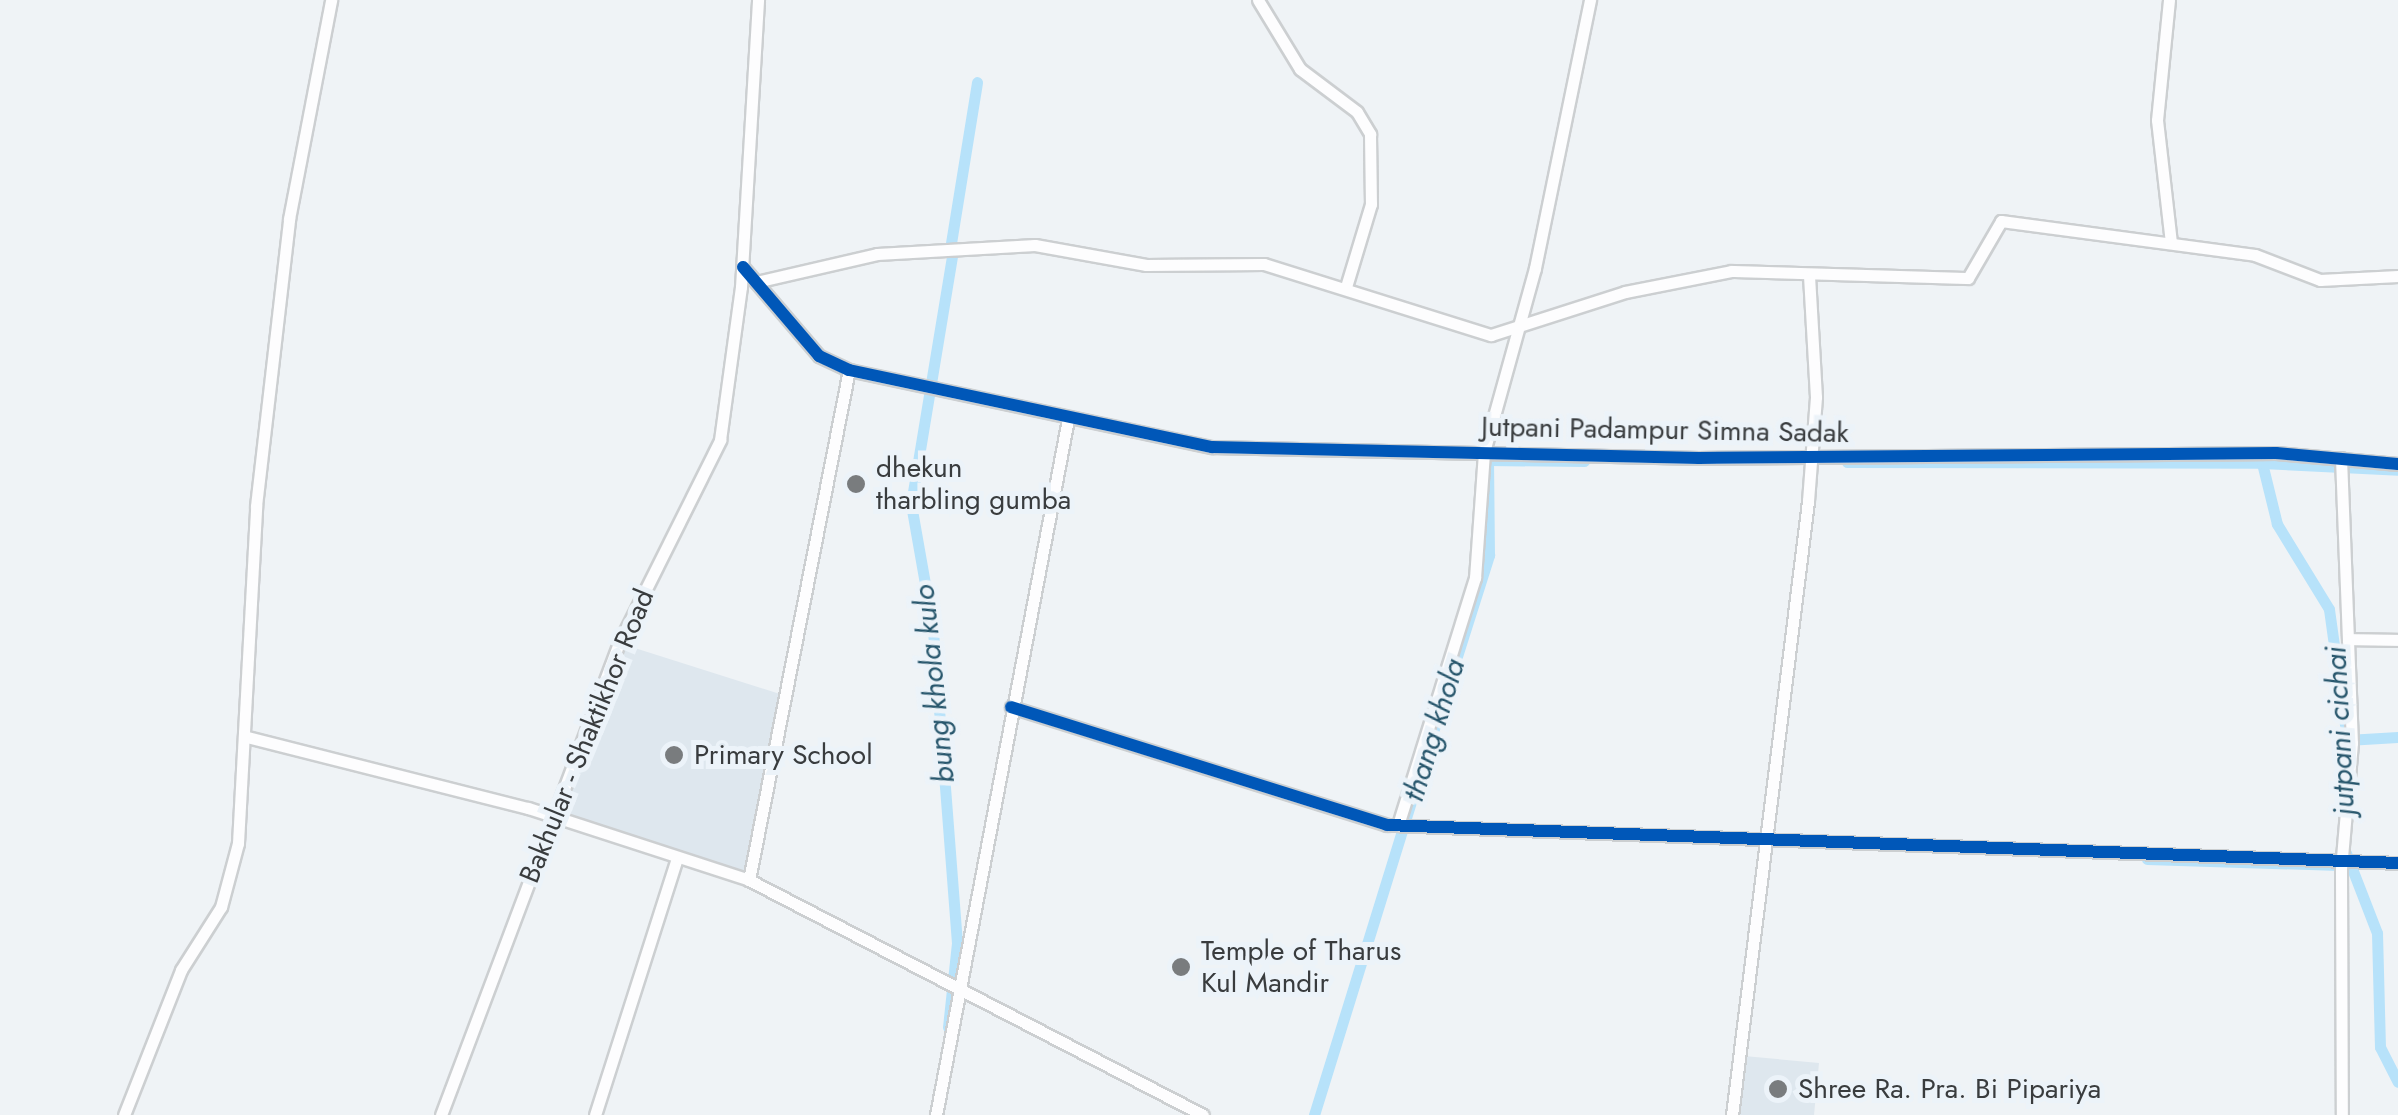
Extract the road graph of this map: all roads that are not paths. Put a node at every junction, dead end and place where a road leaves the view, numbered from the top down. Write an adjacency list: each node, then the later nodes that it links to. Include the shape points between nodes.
1 (331, 0): 22 (street, via 289,219 256,506 241,664)
2 (758, 0): 7 (street, Bakhular - Shaktikhor Road)
3 (1258, 0): 11 (street, via 1300,69 1357,112 1370,134 1371,204)
4 (1590, 0): 12 (street, via 1534,268)
5 (2169, 0): 6 (street, via 2157,120)
6 (2172, 242): 8 (street, via 2001,221 1968,278); 9 (street, via 2255,254 2320,280)
7 (743, 267): 10 (street, Jutpani Padampur Simna Sadak); 23 (street, Bakhular - Shaktikhor Road, via 720,440 619,644)
8 (1809, 276): 12 (street, via 1777,270 1682,278); 16 (street, via 1816,398)
9 (2398, 276)
10 (756, 282): 11 (street, via 878,254 1035,245 1146,265 1264,264); 13 (street, Jutpani Padampur Simna Sadak, via 819,356)
11 (1346, 286): 12 (street, via 1469,334)
12 (1512, 330): 15 (street)
13 (849, 370): 14 (street, Jutpani Padampur Simna Sadak); 29 (street)
14 (1068, 420): 15 (street, Jutpani Padampur Simna Sadak, via 1241,450); 21 (street)
15 (1484, 452): 16 (street, Jutpani Padampur Simna Sadak); 24 (street, via 1475,578)
16 (1809, 457): 17 (street, Jutpani Padampur Simna Sadak); 25 (street)
17 (2341, 458): 18 (street, Jutpani Padampur Simna Sadak); 19 (street)
18 (2398, 464)
19 (2348, 640): 20 (street); 28 (street)
20 (2398, 640)
21 (1011, 706): 24 (street); 30 (street)
22 (247, 737): 23 (street); 31 (street, via 238,843 221,907 181,970)
23 (552, 816): 26 (street); 32 (street, Bakhular - Shaktikhor Road)
24 (1404, 825): 25 (street)
25 (1760, 843): 28 (street); 36 (street)
26 (676, 860): 29 (street); 33 (street)
27 (2398, 862): 28 (street)
28 (2341, 864): 37 (street)
29 (749, 880): 30 (street)
30 (956, 987): 34 (street); 35 (street)
31 (124, 1115)
32 (441, 1115)
33 (595, 1115)
34 (936, 1115)
35 (1203, 1115)
36 (1732, 1115)
37 (2342, 1115)

